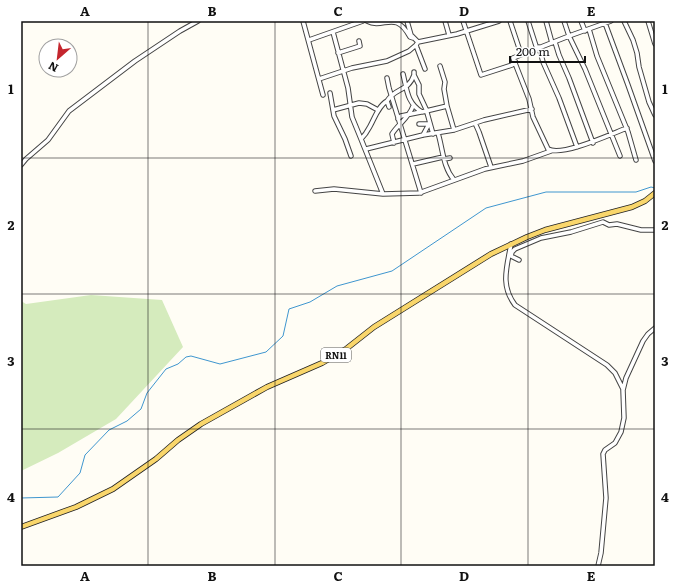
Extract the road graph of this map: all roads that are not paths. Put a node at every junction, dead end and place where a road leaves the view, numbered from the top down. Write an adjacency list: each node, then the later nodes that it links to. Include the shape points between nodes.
1 (198, 21): 81 (street, via 135,61 69,111 48,140)
2 (304, 21): 26 (street)
3 (363, 21): 22 (street)
4 (367, 21): 25 (street, via 395,22 404,27)
5 (407, 21): 25 (street)
6 (445, 21): 23 (street)
7 (463, 21): 21 (street)
8 (480, 21): 19 (street)
9 (499, 21): 19 (street)
10 (510, 21): 33 (street)
11 (528, 21): 31 (street)
12 (546, 21): 28 (street)
13 (564, 21): 24 (street)
14 (581, 21): 20 (street)
15 (611, 21): 18 (street)
16 (624, 21): 55 (street, via 638,54 639,67)
17 (648, 21): 30 (street)
18 (601, 23): 20 (street); 79 (street, via 628,85)
19 (482, 26): 21 (street)
20 (587, 30): 24 (street); 61 (street)
21 (466, 31): 23 (street); 34 (street, via 481,75 512,65)
22 (333, 32): 26 (street); 32 (street)
23 (449, 35): 29 (street)
24 (569, 36): 28 (street); 65 (street)
25 (413, 38): 29 (street)
26 (309, 40): 40 (street)
27 (360, 41): 32 (street, via 360,46)
28 (554, 42): 31 (street); 69 (street)
29 (417, 44): 36 (street); 37 (street, via 409,51 387,61)
30 (655, 44)
31 (538, 48): 33 (street); 71 (street)
32 (338, 53): 37 (street)
33 (521, 54): 34 (street, via 513,58)
34 (514, 61): 50 (street)
35 (440, 66): 48 (street, via 445,82)
36 (425, 69)
37 (343, 72): 40 (street); 46 (street)
38 (403, 74): 41 (street)
39 (387, 78): 44 (street)
40 (319, 79): 43 (street)
41 (407, 87): 44 (street); 47 (street, via 408,98); 53 (street, via 414,74 419,85)
42 (330, 93): 51 (street)
43 (323, 95)
44 (391, 95): 45 (street); 56 (street)
45 (387, 101): 49 (street); 52 (street)
46 (350, 105): 51 (street); 52 (street, via 367,104); 67 (street)
47 (413, 106): 53 (street); 54 (street)
48 (447, 106): 53 (street); 62 (street)
49 (389, 107)
50 (532, 109): 57 (street); 73 (street, via 536,125)
51 (333, 110): 74 (street)
52 (378, 110): 67 (street)
53 (424, 112): 54 (street); 59 (street)
54 (408, 115): 56 (street); 60 (street)
55 (655, 115)
56 (398, 119): 60 (street)
57 (475, 123): 62 (street); 82 (street)
58 (419, 124): 59 (street)
59 (430, 124): 64 (street); 66 (street)
60 (400, 126): 68 (street); 70 (street, via 392,134)
61 (627, 128): 65 (street); 78 (street)
62 (454, 130): 63 (street)
63 (438, 133): 64 (street); 76 (street)
64 (433, 134): 66 (street)
65 (611, 134): 69 (street); 75 (street)
66 (423, 135): 68 (street)
67 (361, 139): 72 (street)
68 (404, 140): 70 (street); 80 (street)
69 (593, 142): 71 (street)
70 (394, 143): 72 (street)
71 (578, 147): 73 (street)
72 (366, 149): 87 (street)
73 (551, 151): 82 (street, via 523,161)
74 (351, 156)
75 (620, 156)
76 (444, 158): 77 (street); 80 (street); 83 (street, via 449,175)
77 (450, 158)
78 (636, 160)
79 (655, 161)
80 (413, 164): 85 (street)
81 (21, 165)
82 (491, 167): 83 (street)
83 (454, 180): 85 (street)
84 (315, 191): 87 (street, via 334,189)
85 (421, 193): 87 (street)
86 (655, 193): 89 (main road, RN11, via 632,207 556,226)
87 (383, 194)
88 (655, 230): 90 (street, via 608,225 603,222 541,238 515,249 511,256)
89 (512, 244): 92 (street, via 506,275 508,293 516,305 607,365 615,373); 93 (main road, RN11, via 473,265 374,327 346,349 322,363 267,387 201,424 113,489 76,507)
90 (519, 260)
91 (655, 328): 92 (street, via 643,342)
92 (623, 390): 94 (street, via 624,425 615,443 603,454 606,498)
93 (21, 527)
94 (598, 566)

